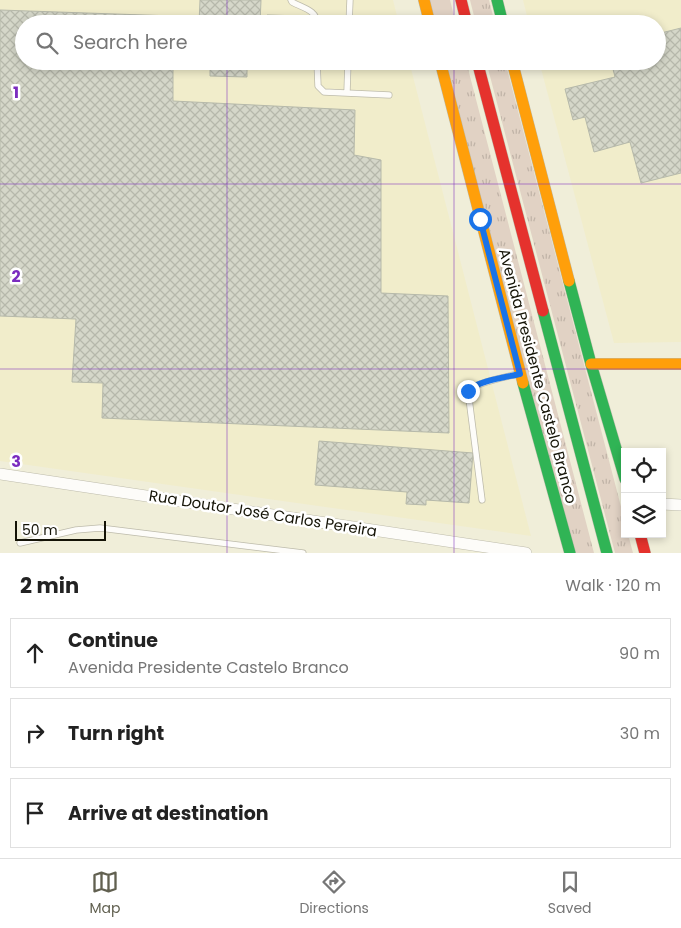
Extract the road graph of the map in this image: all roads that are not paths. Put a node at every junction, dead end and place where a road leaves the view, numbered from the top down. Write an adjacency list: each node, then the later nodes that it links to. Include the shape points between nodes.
1 (291, 0): 6 (lane)
2 (350, 0): 7 (lane)
3 (424, 0): 8 (main road)
4 (461, 0): 9 (main road)
5 (498, 0): 10 (main road)
6 (316, 15)
7 (350, 15)
8 (428, 15)
9 (465, 15)
10 (501, 15)
11 (317, 70): 16 (lane, via 318,86 324,92)
12 (348, 70): 16 (lane)
13 (442, 70): 20 (main road, Avenida Presidente Castelo Branco)
14 (479, 70): 31 (main road, Avenida Presidente Castelo Branco)
15 (514, 70): 18 (main road)
16 (347, 92): 17 (lane)
17 (389, 95)
18 (591, 364): 19 (main road); 21 (main road)
19 (681, 364)
20 (520, 374): 23 (lane, via 468,391); 30 (main road, Avenida Presidente Castelo Branco)
21 (621, 465)
22 (0, 474): 29 (street, Rua Doutor José Carlos Pereira)
23 (482, 500)
24 (666, 504): 25 (street)
25 (681, 505)
26 (641, 538): 32 (main road)
27 (20, 543): 28 (lane, via 100,528)
28 (303, 553)
29 (526, 553)
30 (570, 553)
31 (607, 553)
32 (645, 553)

